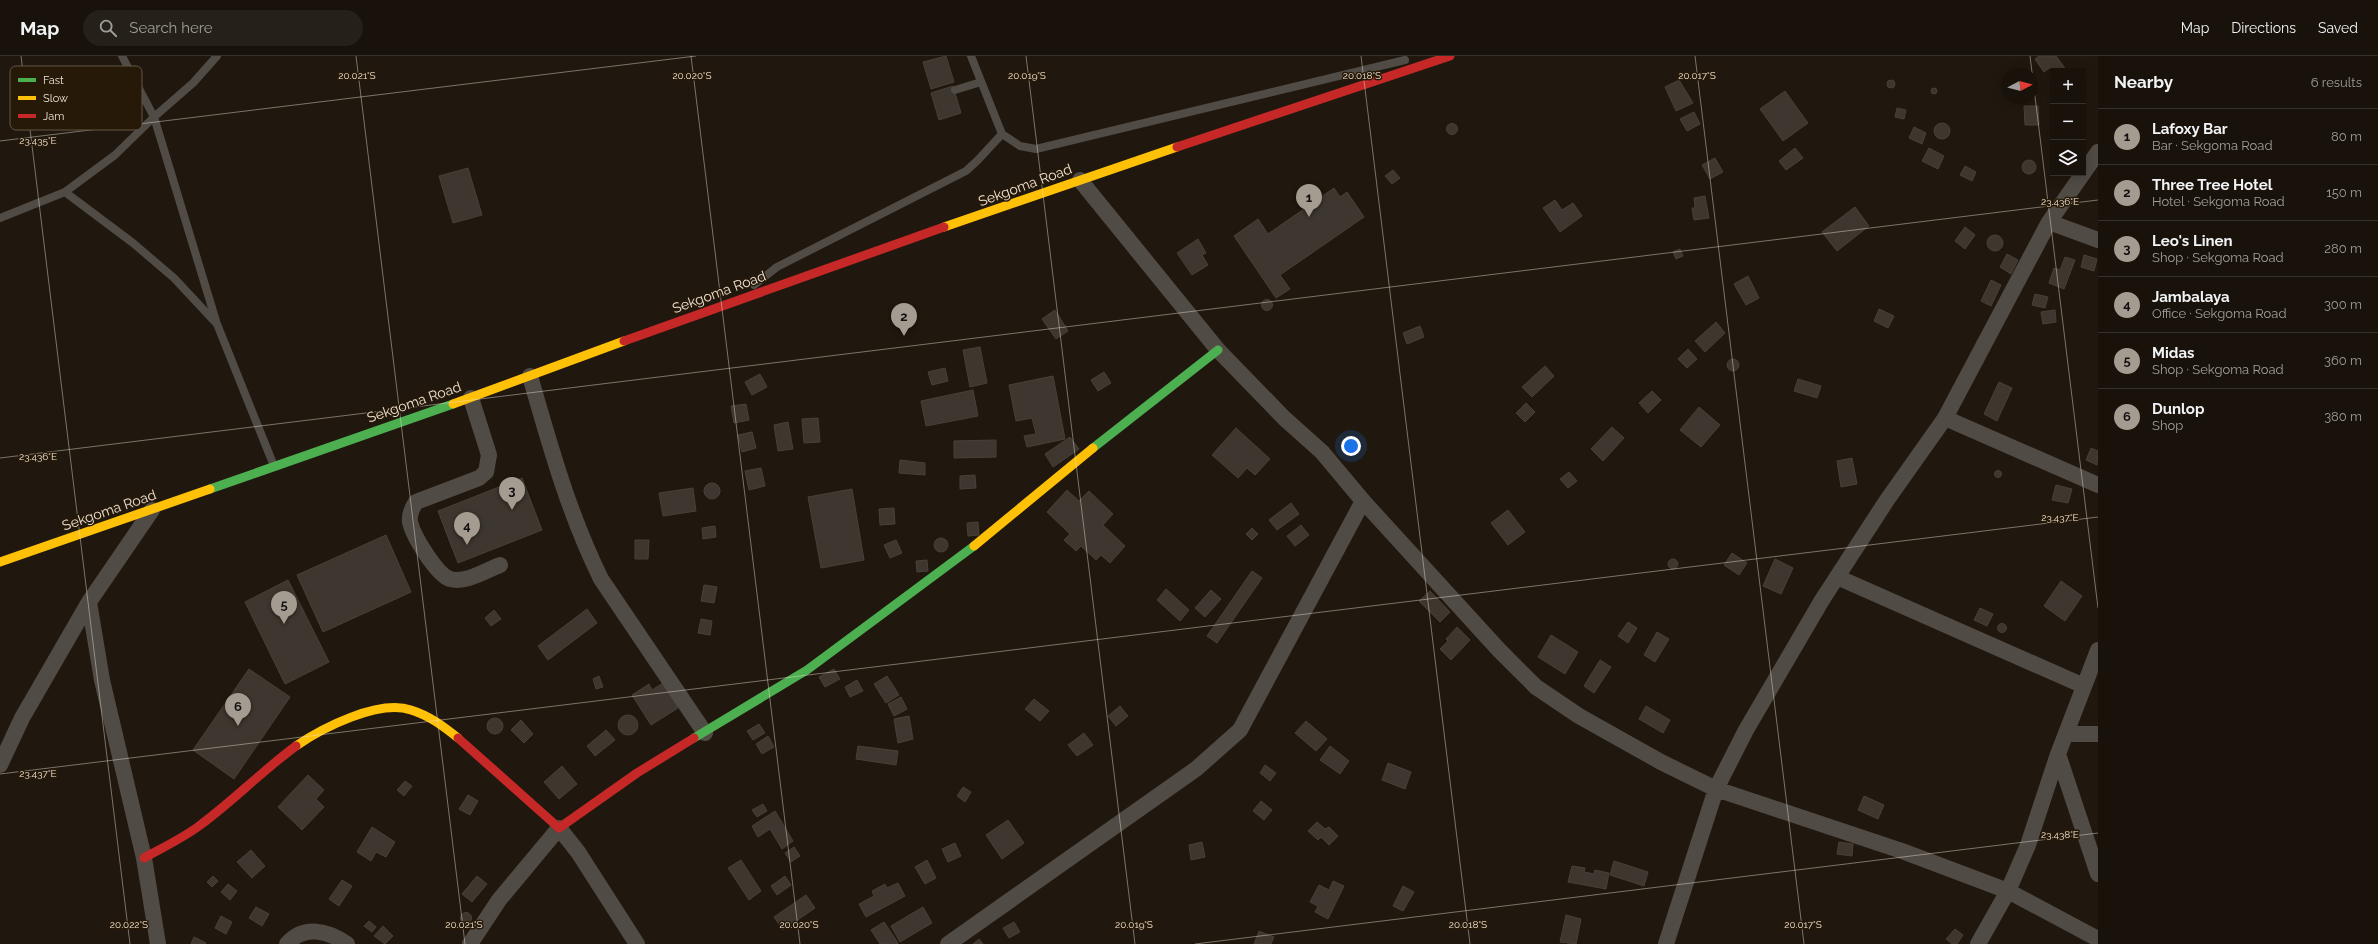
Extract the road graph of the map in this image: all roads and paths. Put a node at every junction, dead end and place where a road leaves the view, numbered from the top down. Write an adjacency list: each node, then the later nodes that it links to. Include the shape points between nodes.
1 (122, 56): 6 (lane)
2 (217, 56): 10 (lane, via 193,83)
3 (971, 56): 7 (lane)
4 (1423, 56): 13 (lane, via 1036,149 1020,146)
5 (1450, 56): 15 (main road, Sekgoma Road)
6 (127, 66)
7 (981, 82): 8 (lane); 13 (lane)
8 (955, 90)
9 (142, 95): 10 (lane)
10 (154, 118): 11 (lane); 21 (lane)
11 (142, 129)
12 (141, 130): 16 (lane, via 115,155)
13 (1002, 134): 20 (lane, via 966,171 778,267)
14 (2098, 152): 18 (street)
15 (1080, 180): 20 (main road, Sekgoma Road); 22 (street)
16 (65, 192): 17 (lane); 21 (lane, via 133,243 174,278)
17 (0, 218)
18 (2049, 222): 19 (street); 25 (street)
19 (2098, 240)
20 (735, 300): 23 (main road, Sekgoma Road)
21 (217, 324): 26 (lane)
22 (1218, 350): 28 (street, via 1284,418 1322,452); 36 (main road, via 948,567 807,670)
23 (530, 376): 24 (main road, Sekgoma Road); 36 (street, via 557,469 589,556 601,579)
24 (471, 398): 26 (main road, Sekgoma Road); 31 (street, via 488,455 486,472 479,478 416,502 411,509 410,520 413,533 427,554 443,575 450,579 459,580)
25 (1945, 418): 27 (street); 32 (street, via 1886,500)
26 (274, 466): 29 (main road, Sekgoma Road)
27 (2098, 485)
28 (1363, 501): 41 (street, via 1536,687 1661,762); 52 (street, via 1240,730 1196,769)
29 (152, 510): 30 (main road, Sekgoma Road); 33 (street)
30 (0, 562)
31 (500, 565)
32 (1837, 577): 35 (street); 41 (street, via 1746,730)
33 (89, 602): 40 (street, via 22,718); 43 (street, via 102,680)
34 (2098, 650): 35 (street)
35 (2084, 686): 37 (street)
36 (705, 733): 42 (main road, via 637,773)
37 (2068, 734): 38 (street); 39 (street)
38 (2098, 734)
39 (2058, 754): 44 (street); 45 (street, via 2028,845)
40 (0, 765)
41 (1716, 789): 45 (street, via 1902,851); 53 (street)
42 (559, 828): 43 (main road, via 462,741 434,720 409,709 379,709 344,719 302,742 266,768 236,797 198,827); 50 (street, via 499,900); 51 (street, via 578,852)
43 (144, 858): 47 (street)
44 (2098, 874)
45 (2008, 891): 46 (street); 54 (street)
46 (2098, 939)
47 (158, 944)
48 (287, 944): 49 (street, via 304,933 315,931 331,934)
49 (347, 944)
50 (470, 944)
51 (637, 944)
52 (948, 944)
53 (1666, 944)
54 (1978, 944)

